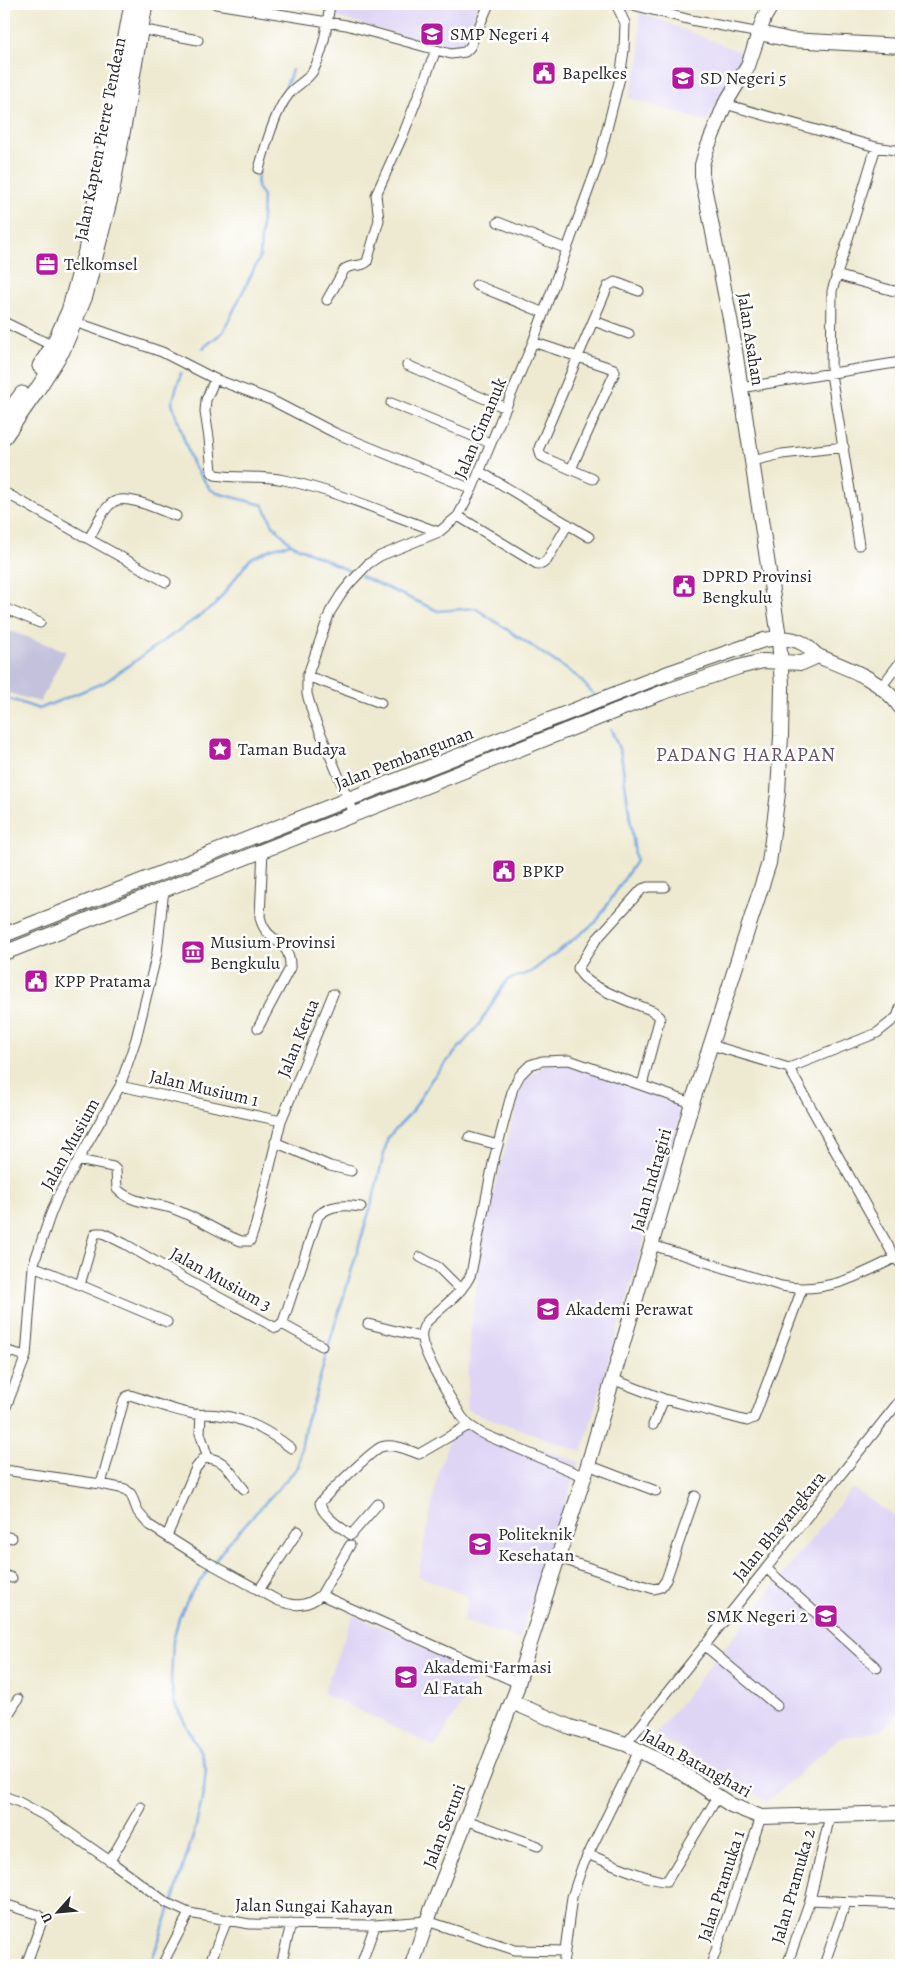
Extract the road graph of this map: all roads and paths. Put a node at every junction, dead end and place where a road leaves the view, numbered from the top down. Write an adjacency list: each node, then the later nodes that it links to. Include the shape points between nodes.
1 (132, 4): 17 (main road, Jalan Kapten Pierre Tendean)
2 (145, 4): 11 (main road, Jalan Kapten Pierre Tendean)
3 (216, 4): 10 (street)
4 (330, 4): 10 (street)
5 (489, 4): 15 (street, via 465,52 451,54)
6 (616, 4): 22 (street, Jalan Cimanuk, via 625,23 620,78 598,164)
7 (629, 4): 12 (street)
8 (772, 4): 12 (street)
9 (780, 4): 12 (street)
10 (327, 22): 15 (street); 20 (street, via 314,70 286,98 269,135)
11 (140, 29): 13 (street); 17 (main road, Jalan Kapten Pierre Tendean)
12 (760, 34): 14 (street, via 790,40); 16 (street, Jalan Asahan, via 748,66)
13 (198, 40)
14 (901, 46)
15 (436, 50): 27 (street, via 404,135 376,196 379,220 367,262 344,270)
16 (725, 104): 18 (street); 40 (street, Jalan Asahan, via 706,151 702,176 730,316)
17 (118, 115): 31 (main road, Jalan Kapten Pierre Tendean, via 112,190 94,264); 34 (main road, Jalan Kapten Pierre Tendean, via 86,251 69,311)
18 (876, 147): 19 (street); 23 (street)
19 (901, 151)
20 (259, 169)
21 (498, 222): 22 (street)
22 (567, 249): 28 (street, Jalan Cimanuk)
23 (836, 276): 25 (street); 38 (street, via 832,291)
24 (476, 285): 28 (street)
25 (901, 290)
26 (639, 291): 29 (street, via 618,283 611,284)
27 (327, 300)
28 (544, 313): 33 (street, Jalan Cimanuk)
29 (594, 321): 32 (street); 35 (street)
30 (4, 322): 34 (street)
31 (75, 322): 39 (street, via 162,352); 44 (main road, Jalan Kapten Pierre Tendean, via 48,374)
32 (629, 334)
33 (533, 342): 35 (street); 42 (street, Jalan Cimanuk)
34 (53, 346): 43 (main road, Jalan Kapten Pierre Tendean)
35 (579, 357): 48 (street, via 539,448 542,456); 48 (street, via 614,369 616,375)
36 (901, 362): 38 (street)
37 (407, 365): 42 (street)
38 (831, 374): 40 (street); 46 (street)
39 (215, 379): 51 (street, via 271,400 334,433); 56 (street, via 206,400 205,412 215,475 281,479 324,489)
40 (740, 388): 47 (street, Jalan Asahan)
41 (390, 403): 45 (street)
42 (506, 408): 45 (street, Jalan Cimanuk)
43 (4, 419)
44 (4, 437)
45 (490, 443): 49 (street, Jalan Cimanuk)
46 (844, 447): 47 (street); 59 (street)
47 (752, 461): 63 (street, Jalan Asahan)
48 (571, 469): 50 (street)
49 (479, 471): 51 (street, Jalan Cimanuk); 55 (street)
50 (593, 480)
51 (472, 489): 54 (street, Jalan Cimanuk)
52 (4, 492): 58 (street)
53 (176, 516): 58 (street, via 135,501 116,500)
54 (458, 516): 55 (street, via 537,564 547,560); 56 (street, Jalan Cimanuk)
55 (568, 524): 57 (street)
56 (439, 532): 67 (street, Jalan Cimanuk, via 380,556 351,582 330,612)
57 (589, 537)
58 (89, 539): 60 (street)
59 (859, 545)
60 (166, 582)
61 (4, 608): 62 (street)
62 (40, 623)
63 (779, 637): 64 (street, Jalan Pembangunan, via 803,643); 65 (street, Jalan Asahan); 71 (street, Jalan Pembangunan, via 671,672)
64 (818, 656): 65 (street, Jalan Pembangunan, via 802,663); 68 (street, Jalan Pembangunan, via 843,665)
65 (781, 661): 71 (street, Jalan Pembangunan, via 739,667); 83 (street, Jalan Indragiri, via 778,793 769,863)
66 (901, 661): 68 (street)
67 (307, 676): 69 (street); 72 (street, Jalan Cimanuk, via 312,715)
68 (881, 687): 70 (street, Jalan Pembangunan)
69 (381, 703)
70 (901, 708)
71 (541, 732): 72 (street, Jalan Pembangunan); 73 (street, Jalan Pembangunan)
72 (348, 800): 73 (street, Jalan Cimanuk); 75 (street, Jalan Pembangunan)
73 (354, 813): 74 (street, Jalan Pembangunan)
74 (263, 849): 77 (street, Jalan Pembangunan); 82 (street, via 260,917 265,931 285,946 290,968)
75 (163, 872): 77 (street); 78 (street, Jalan Pembangunan)
76 (665, 886): 85 (street, via 642,889 596,940 578,968 581,976 599,988 660,1017)
77 (164, 889): 79 (street, Jalan Pembangunan); 86 (street, Jalan Musium, via 157,953 145,1010)
78 (4, 935)
79 (4, 953)
80 (333, 994): 88 (street, Jalan Ketua)
81 (901, 1006): 84 (street, via 898,1016 877,1033)
82 (258, 1028)
83 (711, 1045): 84 (street); 87 (street, Jalan Indragiri)
84 (790, 1068): 97 (street)
85 (642, 1085): 87 (street); 91 (street, via 570,1060 530,1065 513,1088)
86 (120, 1086): 88 (street, Jalan Musium 1); 92 (street, Jalan Musium)
87 (692, 1104): 95 (street, Jalan Indragiri)
88 (281, 1121): 90 (street, Jalan Ketua)
89 (469, 1137): 91 (street)
90 (275, 1142): 92 (street, Jalan Ketua, via 252,1239 246,1242 184,1213 123,1194 117,1189 113,1167); 93 (street, via 330,1166)
91 (498, 1145): 101 (street, via 471,1274)
92 (78, 1160): 98 (street, Jalan Musium, via 58,1196)
93 (350, 1171)
94 (361, 1207): 103 (street, Jalan Musium 3, via 331,1208 318,1216)
95 (652, 1245): 100 (street, via 781,1286); 109 (street, Jalan Indragiri)
96 (420, 1257): 101 (street, via 438,1268)
97 (898, 1261): 100 (street, via 832,1286)
98 (33, 1266): 99 (street); 108 (street, Jalan Musium)
99 (80, 1285): 102 (street); 103 (street, Jalan Musium 3, via 94,1236 103,1233 272,1326 276,1328)
100 (802, 1289): 110 (street, via 754,1418 747,1420)
101 (461, 1290): 105 (street, via 430,1318)
102 (167, 1322)
103 (282, 1324): 106 (street)
104 (368, 1324): 105 (street)
105 (421, 1337): 114 (street, via 435,1370)
106 (322, 1346)
107 (4, 1350): 108 (street)
108 (26, 1356): 112 (street, Jalan Musium)
109 (612, 1379): 110 (street); 119 (street, Jalan Indragiri)
110 (664, 1399): 115 (street)
111 (901, 1400): 129 (street, Jalan Bhayangkara)
112 (4, 1412)
113 (201, 1415): 116 (street, via 216,1414 246,1421); 117 (street, via 200,1433); 120 (street, via 126,1396)
114 (469, 1425): 119 (street, via 481,1433); 124 (street, via 420,1454 394,1446 380,1447 320,1503 326,1514 351,1536)
115 (653, 1425)
116 (291, 1448)
117 (208, 1458): 121 (street, via 228,1467); 126 (street, via 199,1462)
118 (4, 1470): 120 (street)
119 (586, 1471): 122 (street); 128 (street, Jalan Indragiri)
120 (101, 1484): 126 (street, via 125,1489 131,1494 143,1520)
121 (244, 1489)
122 (656, 1491)
123 (695, 1496): 128 (street, via 661,1587 654,1589)
124 (378, 1504)
125 (298, 1531): 130 (street)
126 (167, 1536): 130 (street)
127 (350, 1545): 131 (street)
128 (558, 1558): 134 (street, Jalan Indragiri)
129 (766, 1568): 132 (street, Jalan Bhayangkara); 133 (street)
130 (259, 1590): 131 (street, via 288,1605 302,1605)
131 (321, 1595): 134 (street)
132 (704, 1645): 137 (street); 139 (street, Jalan Bhayangkara)
133 (877, 1668)
134 (518, 1683): 136 (street, Jalan Indragiri)
135 (18, 1699): 138 (street)
136 (512, 1702): 139 (street, Jalan Batanghari, via 570,1727); 147 (street, Jalan Seruni)
137 (776, 1706)
138 (4, 1721)
139 (626, 1744): 140 (street, Jalan Batanghari)
140 (639, 1750): 142 (street, Jalan Batanghari, via 674,1768); 149 (street)
141 (4, 1796): 150 (street, Jalan Sungai Kahayan, via 47,1818)
142 (717, 1798): 145 (street, Jalan Batanghari); 149 (street, via 667,1881)
143 (141, 1807): 150 (street)
144 (901, 1813): 146 (street, Jalan Batanghari)
145 (761, 1816): 146 (street, Jalan Batanghari); 168 (street, Jalan Pramuka 1)
146 (830, 1816): 151 (street, Jalan Pramuka 2)
147 (466, 1820): 148 (street); 157 (street, Jalan Seruni)
148 (538, 1846)
149 (587, 1854): 160 (street, via 572,1897)
150 (110, 1861): 155 (street, Jalan Sungai Kahayan, via 167,1903)
151 (810, 1900): 152 (street); 169 (street, Jalan Pramuka 2)
152 (846, 1902): 154 (street); 170 (street)
153 (4, 1904): 161 (street, via 39,1914 42,1918)
154 (901, 1904)
155 (189, 1913): 156 (street, Jalan Sungai Kahayan); 162 (street)
156 (227, 1920): 158 (street, Jalan Sungai Kahayan, via 249,1924); 163 (street)
157 (427, 1921): 159 (street, Jalan Sungai Kahayan); 160 (street, Jalan Sungai Kahayan, via 515,1950); 166 (street, Jalan Seruni)
158 (291, 1924): 159 (street, Jalan Sungai Kahayan); 164 (street)
159 (375, 1925): 165 (street)
160 (565, 1951): 167 (street)
161 (26, 1965)
162 (162, 1965)
163 (209, 1965)
164 (282, 1965)
165 (361, 1965)
166 (412, 1965)
167 (563, 1965)
168 (711, 1965)
169 (787, 1965)
170 (824, 1965)

